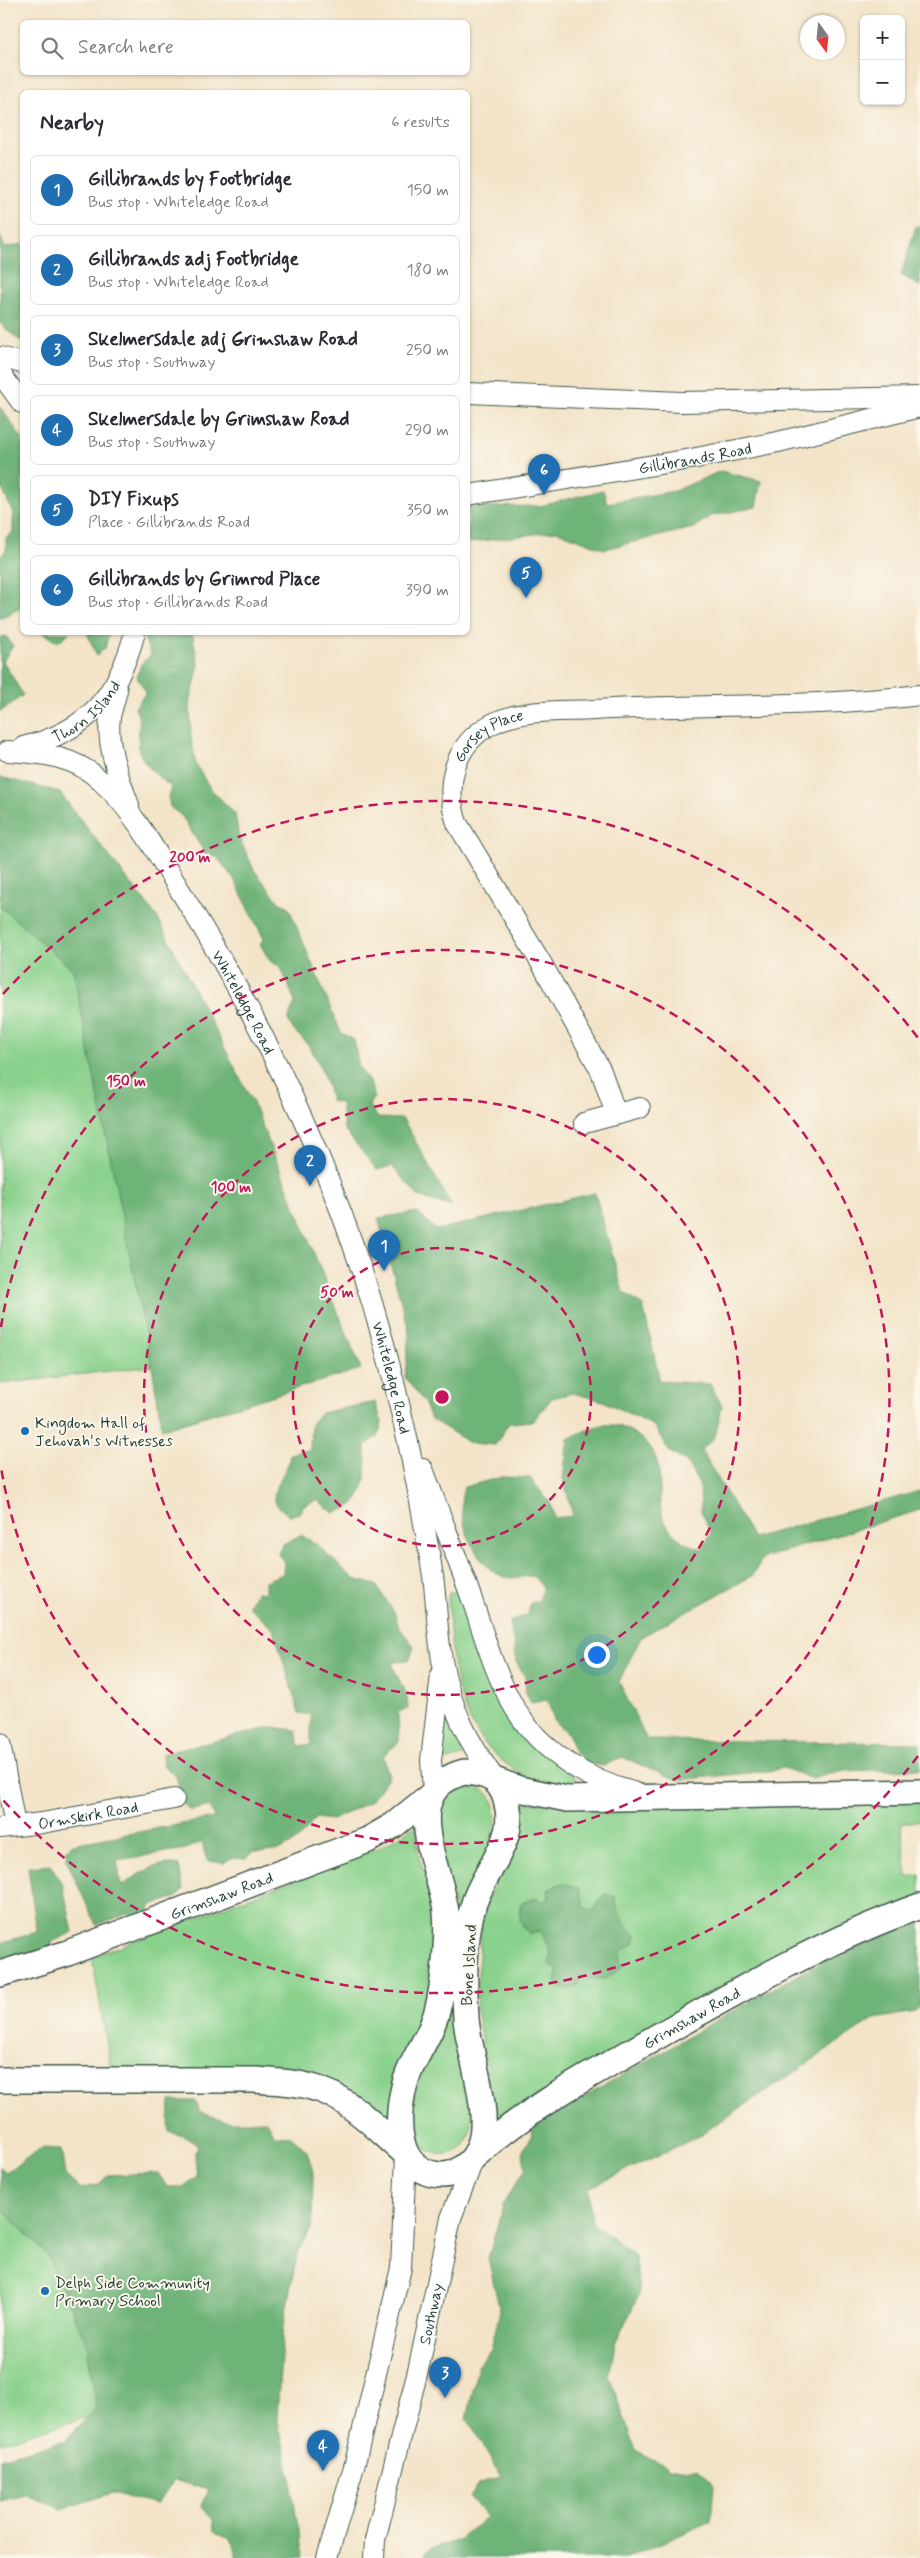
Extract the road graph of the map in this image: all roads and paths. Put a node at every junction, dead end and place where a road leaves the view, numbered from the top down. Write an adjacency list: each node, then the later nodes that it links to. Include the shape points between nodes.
1 (0, 357): 2 (street)
2 (20, 362)
3 (0, 373): 6 (street)
4 (470, 393): 5 (street, via 682,402)
5 (920, 397)
6 (20, 400)
7 (920, 407): 8 (street, Gillibrands Road, via 778,442)
8 (470, 496)
9 (134, 635): 10 (street, Thorn Island)
10 (120, 676): 12 (street, Thorn Island, via 103,703 75,725 44,742); 13 (street, Whiteledge Road, via 110,718 112,749)
11 (920, 695): 15 (street, Gorsey Place, via 875,700 520,715 491,724 468,742 454,766 451,796 457,823 543,966 597,1064 610,1090)
12 (4, 751): 13 (street, Whiteledge Road, via 47,753 75,763 100,779)
13 (134, 816): 17 (street, Whiteledge Road, via 242,996 319,1155 351,1238)
14 (640, 1108): 15 (street)
15 (616, 1114): 16 (street)
16 (584, 1123)
17 (402, 1413): 18 (street, Whiteledge Road, via 428,1545); 23 (street, via 514,1707 542,1741 586,1775 624,1790)
18 (442, 1663): 20 (street, Whiteledge Road, via 453,1705 472,1747); 22 (street, Whiteledge Road, via 431,1760)
19 (0, 1743): 25 (street)
20 (495, 1780): 22 (main road, via 479,1773 464,1772 452,1776); 23 (main road, via 519,1789 567,1799); 30 (main road, Bone Island, via 505,1795 509,1826 469,1922 466,1978 466,2019 483,2106)
21 (920, 1792): 23 (main road)
22 (432, 1793): 27 (main road, Grimshaw Road, via 394,1826 368,1840 65,1954); 29 (main road, Bone Island, via 427,1833 446,1913 444,1974 440,2004 406,2080 400,2105 399,2129)
23 (658, 1797)
24 (174, 1799): 25 (street, Ormskirk Road)
25 (7, 1827)
26 (920, 1906): 30 (main road, Grimshaw Road, via 840,1937 732,1994 564,2090 506,2128)
27 (0, 1974)
28 (0, 2080): 29 (main road, via 256,2080 296,2083 321,2090 347,2103)
29 (405, 2154): 30 (main road, via 422,2170 444,2175 458,2172); 31 (street, via 401,2268 355,2463)
30 (475, 2156): 32 (street, Southway, via 451,2218 419,2366 374,2540)
31 (327, 2558)
32 (374, 2558)

